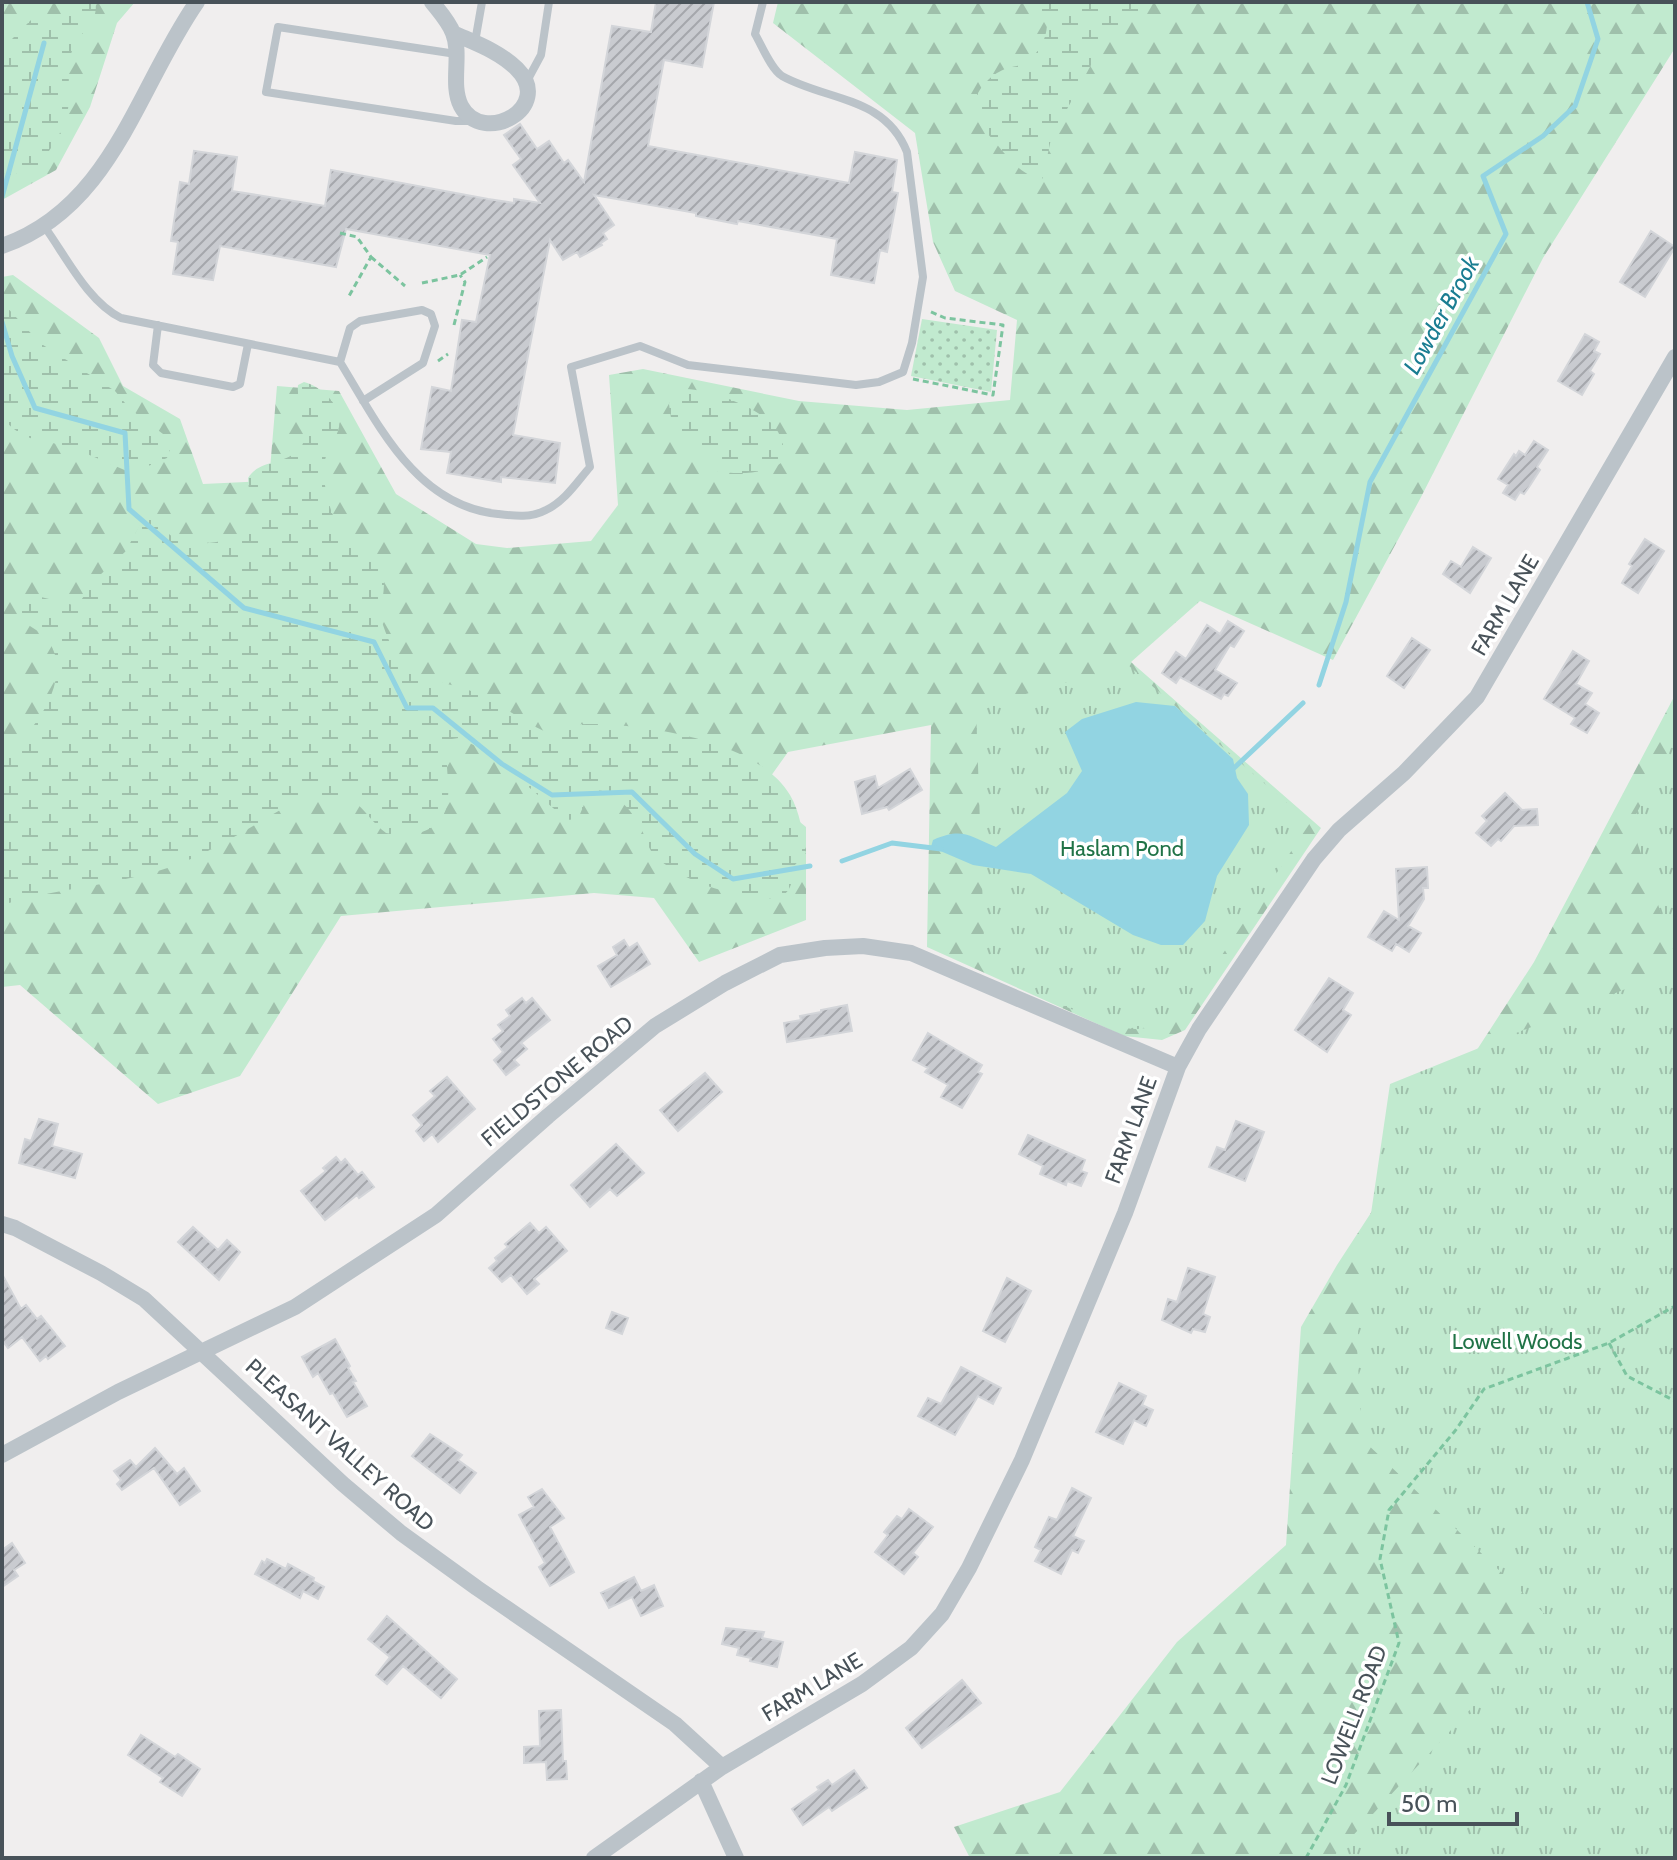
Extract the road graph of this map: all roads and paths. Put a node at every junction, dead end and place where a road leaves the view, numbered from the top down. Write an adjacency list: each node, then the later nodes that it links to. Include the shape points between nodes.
1 (197, 2): 11 (street, via 111,157 76,201)
2 (432, 2): 6 (street)
3 (482, 2): 7 (lane)
4 (549, 2): 9 (lane, via 541,55)
5 (763, 2): 20 (lane, via 755,34 779,75 865,106 900,134 907,152 923,277)
6 (453, 33): 7 (street); 8 (street)
7 (475, 42): 9 (street, via 501,55)
8 (457, 54): 10 (street, via 461,106); 10 (lane, via 278,27 266,92)
9 (527, 82): 10 (street, via 524,108 489,125)
10 (476, 120)
11 (44, 226): 13 (street); 21 (lane, via 110,312)
12 (340, 233): 14 (path, via 357,237)
13 (2, 246)
14 (371, 257): 18 (path); 19 (path)
15 (487, 257): 16 (path)
16 (460, 275): 17 (path); 22 (path, via 465,282)
17 (422, 283)
18 (405, 286)
19 (349, 296)
20 (918, 306): 26 (lane); 26 (path, via 945,318 1003,325 993,395 912,379)
21 (158, 325): 23 (lane); 23 (lane, via 153,365 161,373 233,387 240,384)
22 (454, 325)
23 (248, 344): 25 (lane)
24 (1675, 357): 28 (street, FARM LANE, via 1477,697 1314,859)
25 (340, 362): 27 (lane); 27 (lane, via 350,328 360,321 422,310 431,314 435,326 423,363)
26 (903, 372): 27 (lane, via 856,385 688,365 640,346 571,367 590,467 560,501 534,515 517,516 482,513 427,485 390,445)
27 (363, 401)
28 (1178, 1067): 32 (street, FIELDSTONE ROAD, via 911,953 863,946 780,955 655,1026 436,1215 295,1307); 35 (street, FARM LANE, via 1125,1213 1022,1460 942,1614 911,1648 862,1684)
29 (2, 1224): 32 (street, PLEASANT VALLEY ROAD, via 144,1299)
30 (1675, 1306): 31 (path, LOWELL ROAD)
31 (1609, 1343): 33 (path, via 1627,1376); 39 (path, LOWELL ROAD, via 1484,1389 1389,1510 1380,1559 1399,1643 1346,1785)
32 (203, 1352): 34 (street, FIELDSTONE ROAD); 35 (street, PLEASANT VALLEY ROAD, via 401,1533 675,1724)
33 (1675, 1401)
34 (2, 1455)
35 (722, 1767): 36 (street, FARM LANE)
36 (701, 1781): 37 (street, FARM LANE); 38 (street)
37 (594, 1858)
38 (736, 1858)
39 (1306, 1858)

